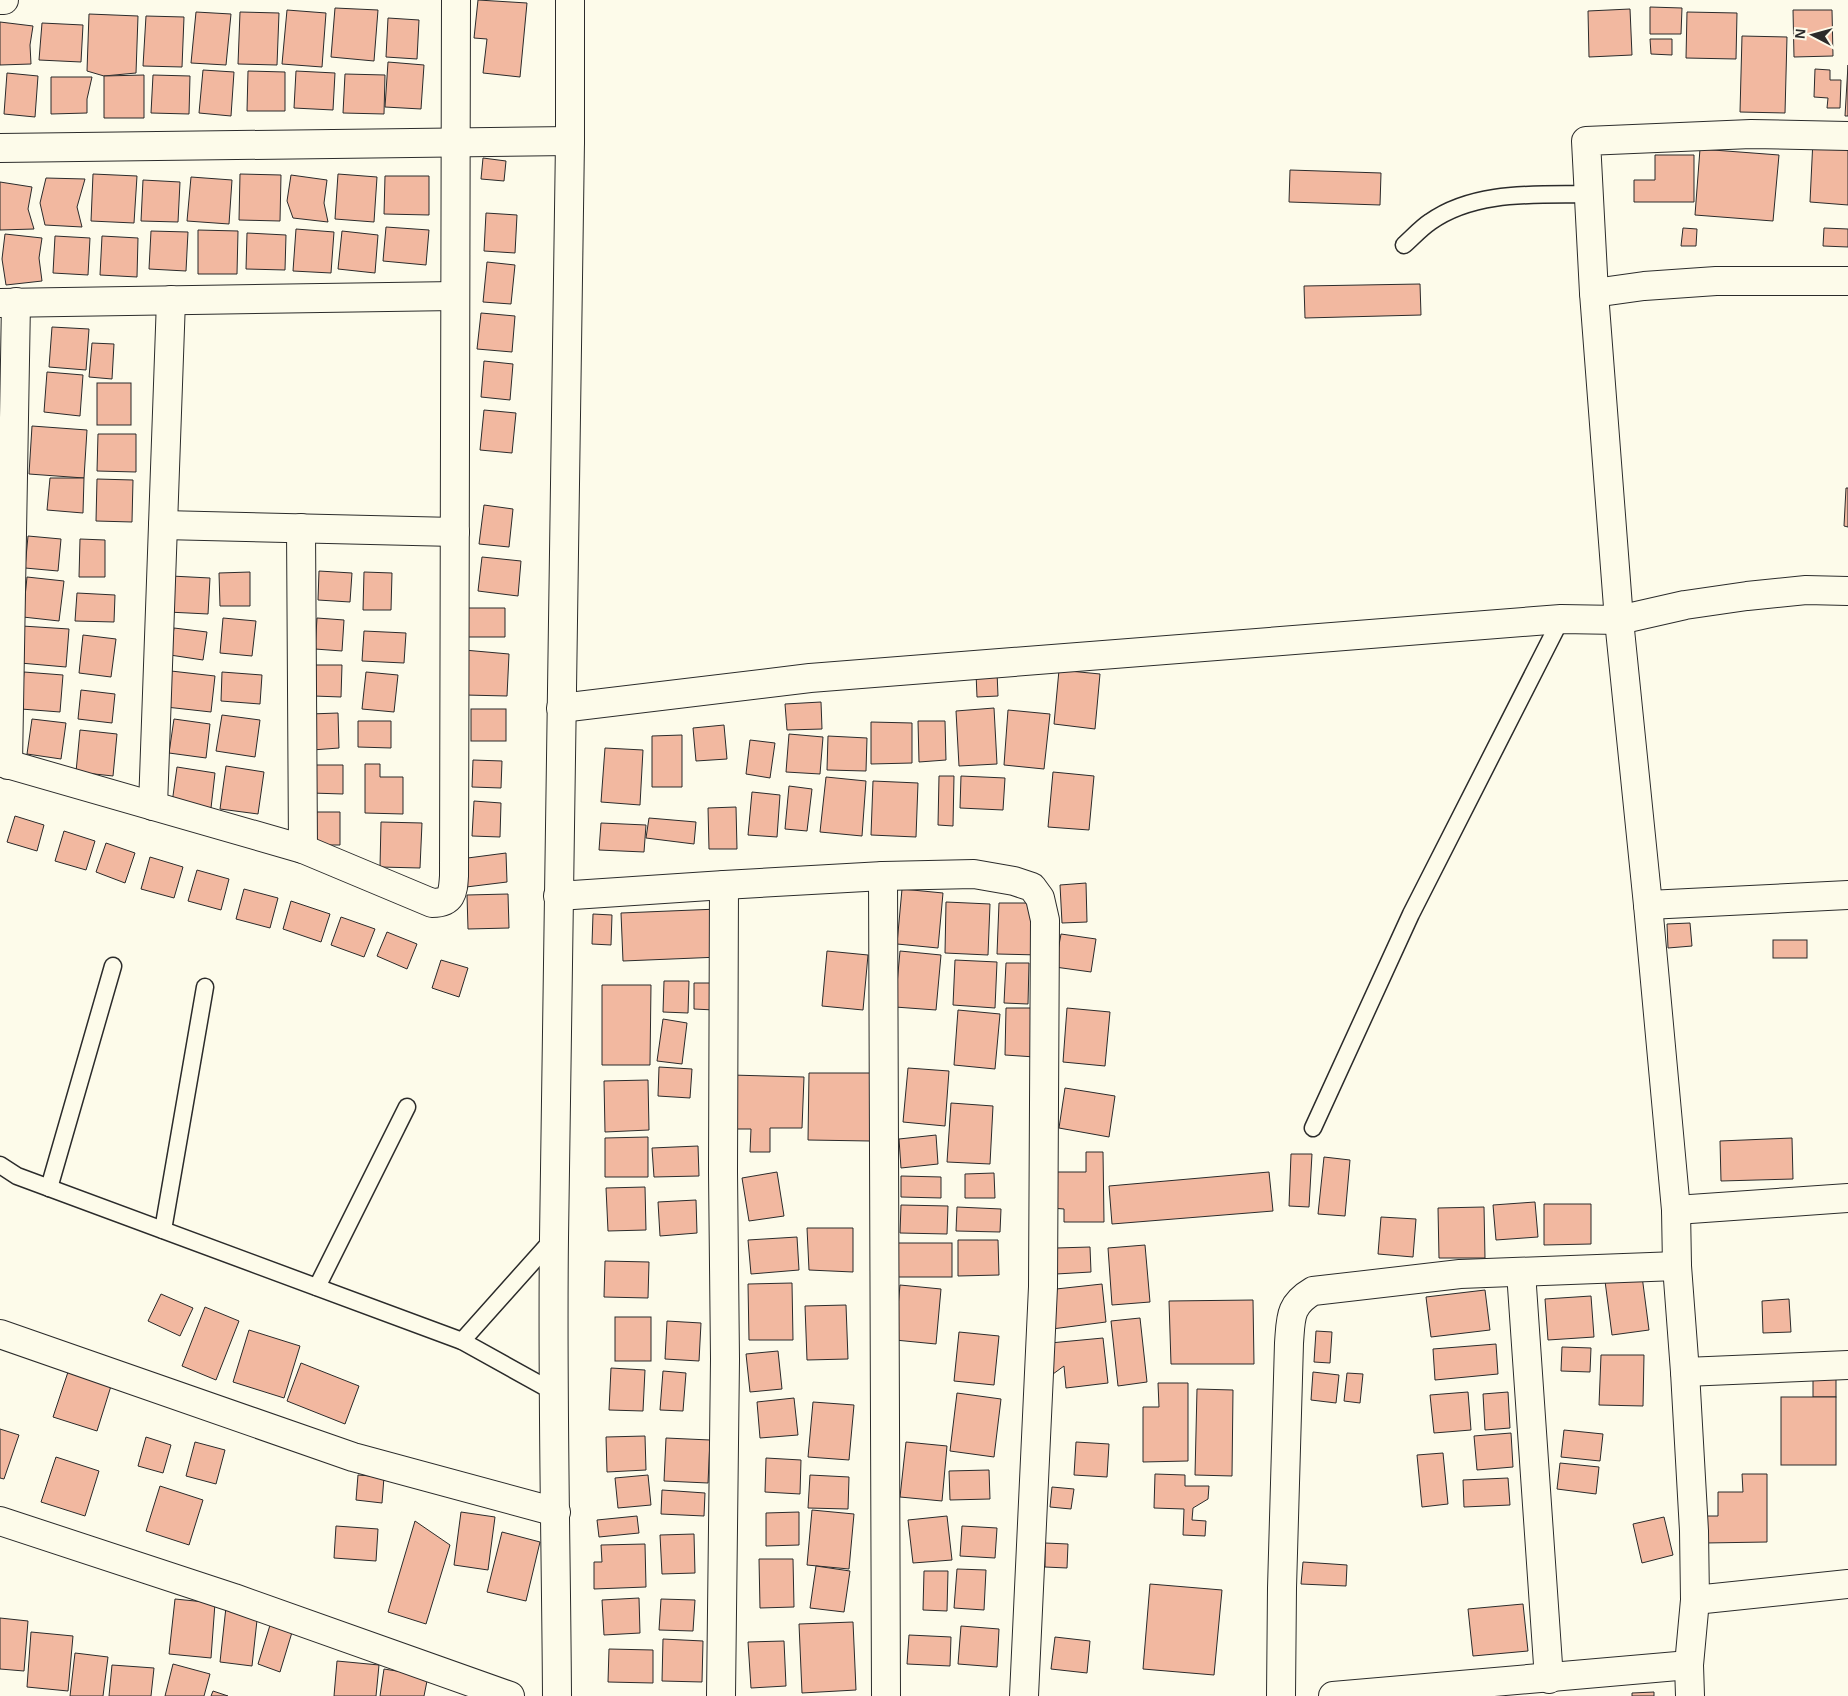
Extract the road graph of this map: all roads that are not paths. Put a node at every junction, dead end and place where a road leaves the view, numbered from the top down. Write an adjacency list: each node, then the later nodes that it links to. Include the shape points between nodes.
1 (0, 0): 2 (street)
2 (4, 0)
3 (456, 0): 6 (street)
4 (570, 0): 7 (street)
5 (1848, 136): 9 (street, via 1751,134 1586,141)
6 (456, 141): 7 (street); 8 (street); 13 (street)
7 (570, 141): 22 (street)
8 (0, 148)
9 (1588, 194): 10 (lane, via 1488,198 1453,209 1430,222); 12 (street)
10 (1404, 245)
11 (1848, 281): 12 (street, via 1716,281)
12 (1594, 293): 21 (street)
13 (455, 296): 14 (street); 18 (street)
14 (171, 300): 15 (street); 16 (street)
15 (8, 302): 23 (street)
16 (163, 525): 17 (street); 24 (street)
17 (301, 528): 18 (street); 25 (street)
18 (455, 532): 25 (street, via 452,892 449,899 432,903)
19 (1848, 591): 21 (street, via 1806,590 1747,596 1685,605)
20 (1561, 619): 21 (street); 22 (street, via 810,678); 34 (lane, via 1411,914)
21 (1619, 620): 30 (street)
22 (561, 708): 29 (street)
23 (4, 763): 24 (street)
24 (153, 806): 25 (street)
25 (303, 849)
26 (883, 876): 27 (street); 58 (street); 59 (street, via 974,874 1014,881 1032,887 1040,898 1045,920 1042,1287)
27 (724, 885): 29 (street); 57 (street, via 725,1360)
28 (1848, 895): 30 (street)
29 (558, 896): 40 (street)
30 (1648, 905): 38 (street)
31 (113, 966): 36 (lane)
32 (205, 987): 39 (lane)
33 (407, 1107): 43 (lane)
34 (1313, 1128)
35 (0, 1165): 36 (lane, via 17,1176)
36 (49, 1188): 39 (lane)
37 (1848, 1198): 38 (street)
38 (1676, 1210): 41 (street)
39 (163, 1230): 43 (lane)
40 (554, 1238): 45 (lane); 48 (street)
41 (1677, 1266): 42 (street); 47 (street)
42 (1521, 1272): 54 (street); 60 (street, via 1460,1274 1313,1291 1300,1298 1294,1309 1289,1343)
43 (317, 1287): 45 (lane)
44 (0, 1334): 49 (street, via 353,1457)
45 (462, 1341): 48 (lane)
46 (1848, 1364): 47 (street)
47 (1685, 1372): 52 (street)
48 (552, 1391): 49 (street)
49 (556, 1512): 56 (street)
50 (0, 1521): 55 (street, via 234,1598)
51 (1848, 1584): 52 (street)
52 (1696, 1600): 53 (street)
53 (1689, 1665): 54 (street); 62 (street)
54 (1549, 1679): 61 (street)
55 (510, 1696)
56 (557, 1696)
57 (721, 1696)
58 (886, 1696)
59 (1024, 1696)
60 (1281, 1696)
61 (1333, 1696)
62 (1690, 1696)

